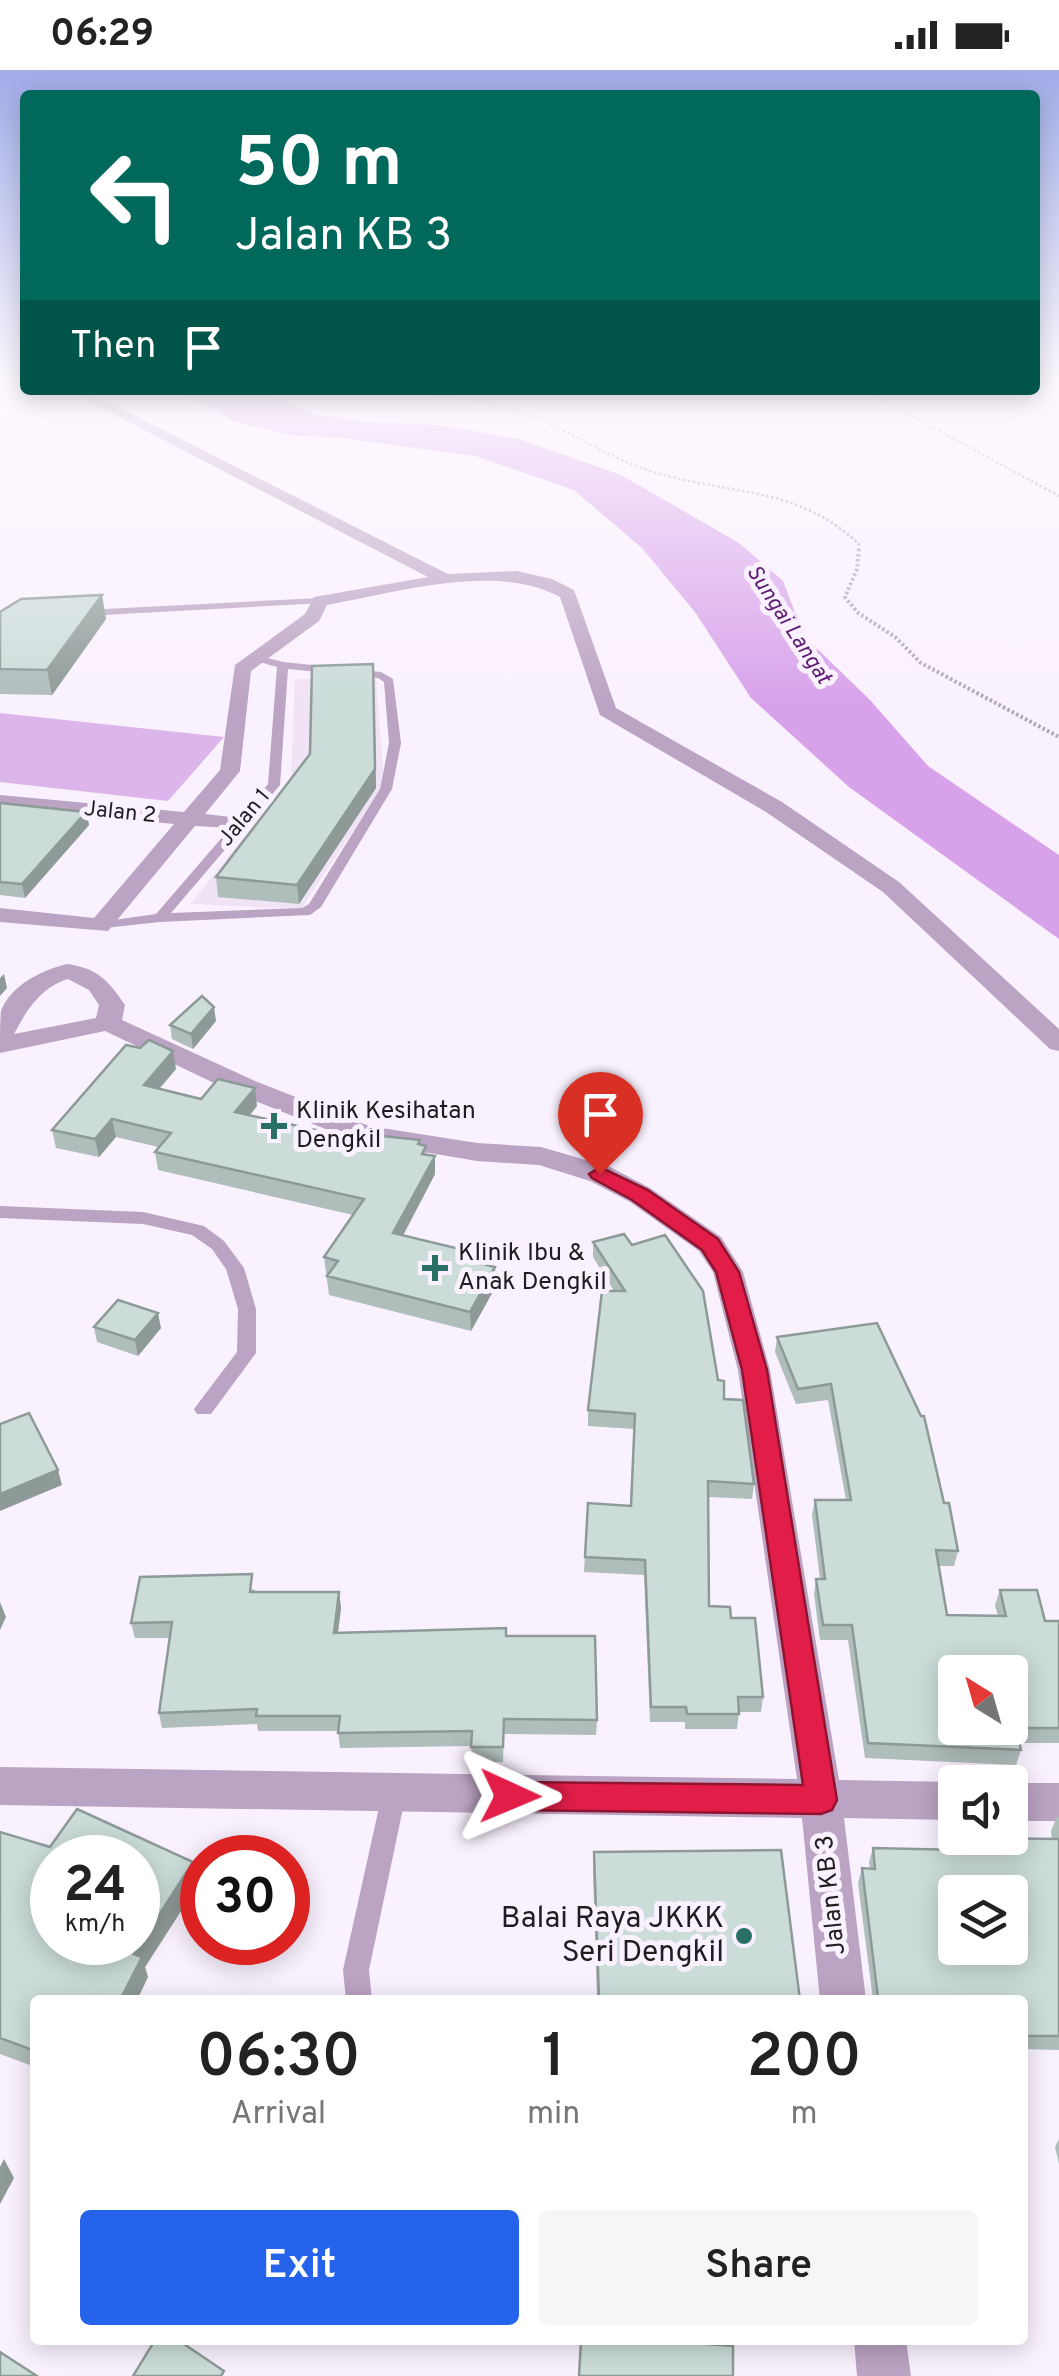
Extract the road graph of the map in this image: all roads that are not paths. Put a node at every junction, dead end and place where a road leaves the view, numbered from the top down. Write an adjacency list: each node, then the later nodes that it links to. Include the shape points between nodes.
1 (267, 489): 2 (street)
2 (449, 582): 3 (street); 15 (street, via 495,576 556,584 568,594 607,711 774,807 892,887)
3 (320, 601): 4 (lane); 5 (street, via 312,617)
4 (73, 614)
5 (256, 658): 6 (lane); 8 (street, Jalan 1, via 242,668 230,771)
6 (282, 665): 9 (lane, Jalan 1, via 274,785); 11 (lane, via 390,680 395,744 386,790 305,912)
7 (0, 801): 8 (street, Jalan 2)
8 (187, 819): 9 (street, Jalan 2); 12 (street, Jalan 1)
9 (240, 824): 11 (lane, Jalan 1)
10 (0, 915): 12 (street)
11 (160, 918): 12 (lane)
12 (100, 926)
13 (108, 1023): 14 (street, via 112,1005 89,976 53,973 17,1006); 16 (street); 21 (street, Jalan KB 3, via 363,1134 541,1156 600,1174 710,1244 728,1272 754,1370)
14 (0, 1036)
15 (1059, 1043)
16 (0, 1045)
17 (0, 1212): 18 (lane, via 144,1218 198,1230 218,1245 235,1268 247,1309 246,1354)
18 (204, 1409)
19 (0, 1786): 20 (street)
20 (394, 1794): 21 (street); 25 (lane, via 356,1970)
21 (821, 1800): 22 (street); 26 (street, Jalan KB 3)
22 (938, 1801)
23 (1028, 1802): 24 (street)
24 (1059, 1802)
25 (358, 1995)
26 (842, 1995)
27 (881, 2345): 28 (street)
28 (884, 2376)

